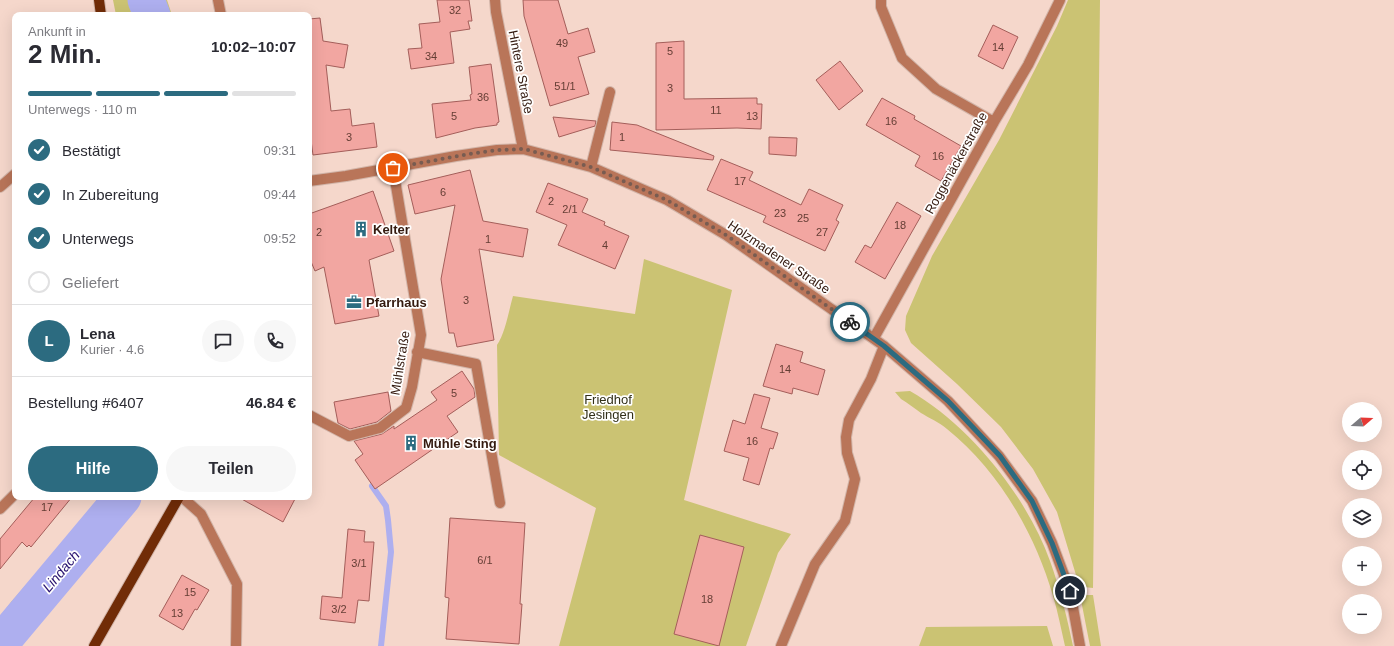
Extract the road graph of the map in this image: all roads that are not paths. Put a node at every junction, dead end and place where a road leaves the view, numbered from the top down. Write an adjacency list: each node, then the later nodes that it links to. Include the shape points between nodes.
1 (99, 0): 6 (main road)
2 (218, 0): 7 (street)
3 (495, 0): 10 (street, Hintere Straße, via 514,109)
4 (880, 0): 9 (street, via 902,58 936,89)
5 (1060, 0): 9 (street, Roggenäckerstraße, via 1028,65)
6 (101, 12)
7 (220, 12)
8 (610, 92): 11 (street)
9 (994, 122): 16 (street, Roggenäckerstraße)
10 (524, 149): 11 (street, Holzmadener Straße); 12 (street, Holzmadener Straße, via 469,154)
11 (591, 167): 16 (street, Holzmadener Straße, via 667,200 726,235)
12 (393, 168): 14 (street, Holzmadener Straße); 18 (street, Mühlstraße, via 421,335)
13 (12, 177): 15 (street)
14 (312, 181)
15 (0, 187)
16 (874, 338): 17 (street, Holzmadener Straße)
17 (884, 346): 27 (street, via 871,379 849,420 847,448 855,479 845,521 815,564); 28 (street, Holzmadener Straße, via 948,401 1000,456 1032,501 1052,543 1070,591)
18 (417, 352): 19 (street, Mühlstraße, via 406,408 380,428 349,436); 23 (street, via 476,364)
19 (312, 417)
20 (12, 497): 24 (street)
21 (179, 500): 25 (main road)
22 (185, 500): 26 (street, via 201,514 237,584)
23 (500, 503)
24 (0, 510)
25 (94, 646)
26 (236, 646)
27 (781, 646)
28 (1080, 646)

